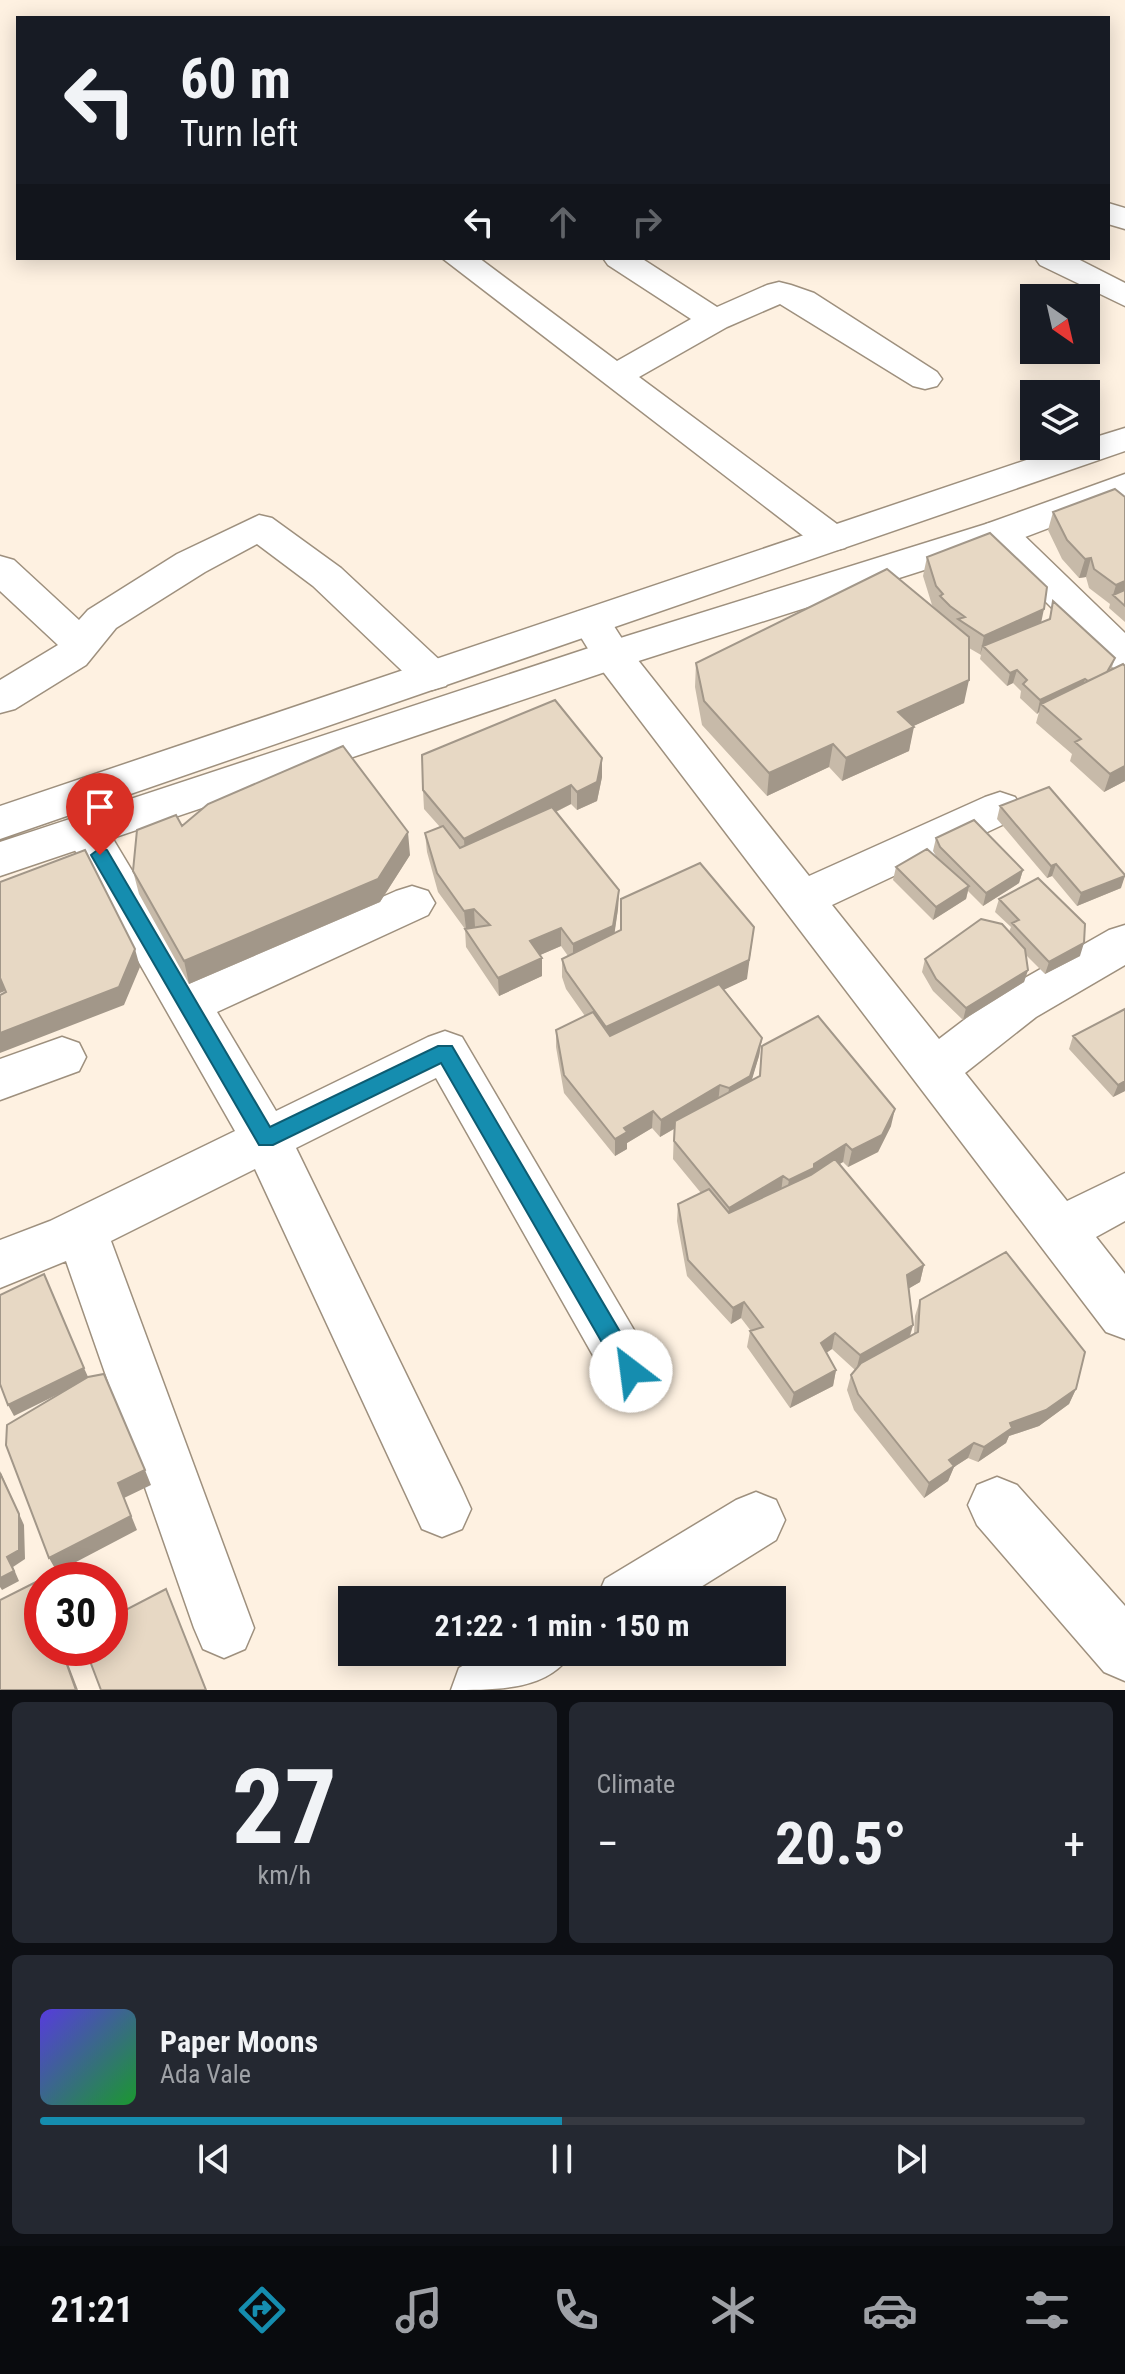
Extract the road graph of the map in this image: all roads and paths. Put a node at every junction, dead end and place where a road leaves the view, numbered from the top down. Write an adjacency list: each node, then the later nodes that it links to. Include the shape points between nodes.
1 (461, 260): 6 (street)
2 (622, 260): 5 (street)
3 (1055, 260): 4 (street)
4 (1125, 296)
5 (715, 320): 6 (street); 7 (street, via 769,294 789,294)
6 (616, 376): 11 (street)
7 (925, 379)
8 (1125, 439): 11 (street)
9 (1125, 486): 10 (street)
10 (999, 533): 13 (street); 15 (street)
11 (832, 539): 13 (street)
12 (0, 569): 14 (street)
13 (602, 638): 16 (street); 20 (street); 22 (street)
14 (81, 644): 16 (street, via 102,619 259,527 327,577); 17 (street, via 72,655)
15 (1125, 657)
16 (432, 676): 19 (street)
17 (0, 699)
18 (1000, 808): 22 (street)
19 (0, 823)
20 (86, 831): 21 (street); 25 (street)
21 (0, 859)
22 (802, 899): 27 (street)
23 (412, 903): 25 (street)
24 (1125, 943): 27 (street, via 1019,1004)
25 (185, 1005): 29 (street)
26 (62, 1057): 28 (street)
27 (935, 1069): 32 (street)
28 (0, 1080)
29 (266, 1139): 31 (street); 35 (street, via 445,1051); 37 (street)
30 (1125, 1195): 32 (street)
31 (81, 1230): 33 (street); 40 (street)
32 (1060, 1231): 34 (street)
33 (0, 1264)
34 (1125, 1315)
35 (631, 1371)
36 (997, 1505): 41 (street)
37 (442, 1509)
38 (756, 1520): 39 (street)
39 (649, 1586)
40 (224, 1628)
41 (1125, 1651)
42 (520, 1666): 43 (street)
43 (481, 1690)

